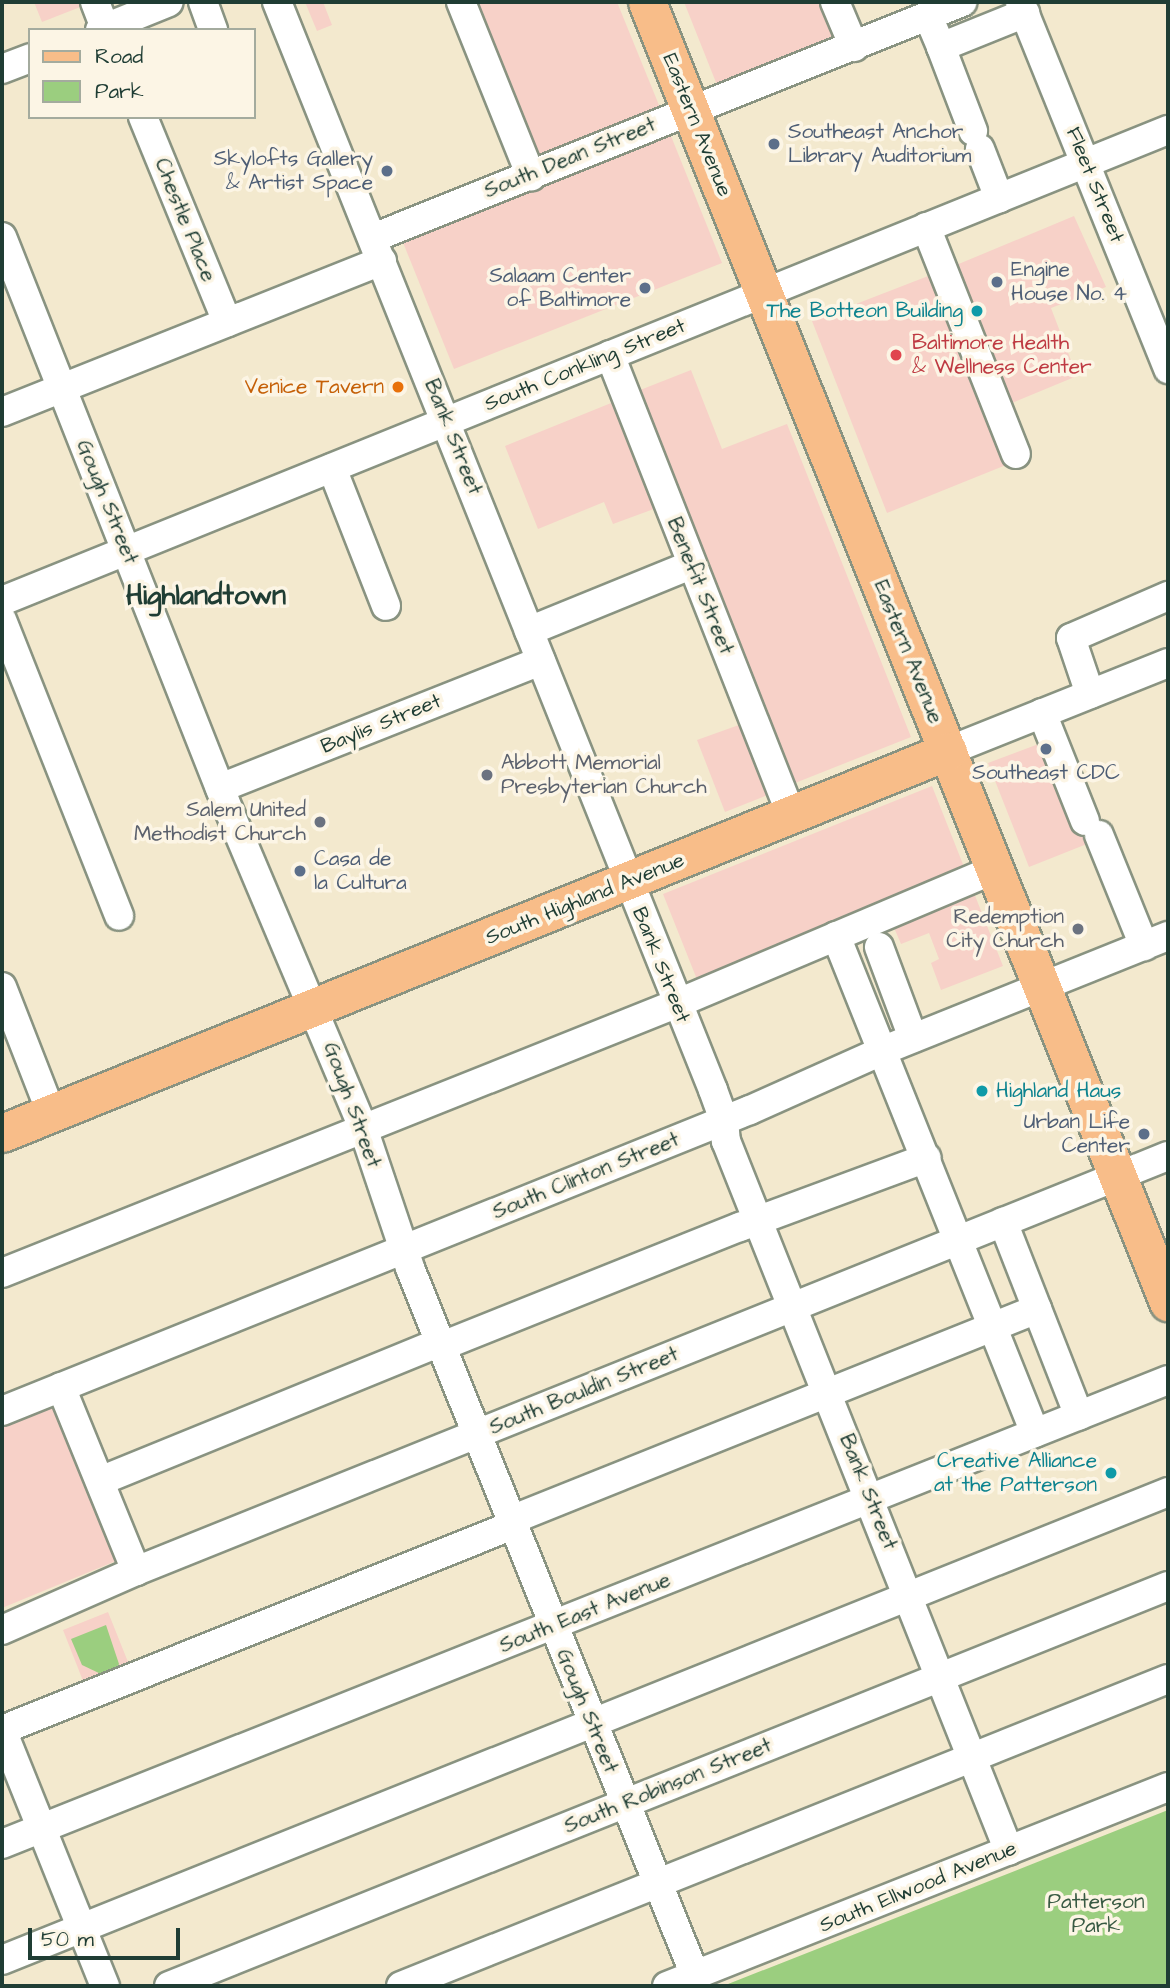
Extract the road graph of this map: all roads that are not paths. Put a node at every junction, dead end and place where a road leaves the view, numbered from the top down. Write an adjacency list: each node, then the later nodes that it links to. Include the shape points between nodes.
1 (169, 2): 10 (street)
2 (203, 2): 11 (street)
3 (277, 2): 24 (street, Bank Street)
4 (461, 2): 20 (street)
5 (648, 2): 16 (main road, Eastern Avenue)
6 (835, 2): 12 (street)
7 (962, 2): 9 (street, South Dean Street)
8 (1022, 7): 13 (street); 19 (street, Fleet Street)
9 (928, 16): 12 (street, South Dean Street); 13 (street)
10 (101, 22)
11 (212, 28)
12 (855, 47): 16 (street, South Dean Street)
13 (941, 47): 21 (street)
14 (28, 59): 15 (street)
15 (2, 69)
16 (691, 110): 20 (street, South Dean Street); 25 (main road, Eastern Avenue)
17 (143, 119): 26 (street, Chestle Place)
18 (1168, 130): 19 (street, South Conkling Street)
19 (1086, 163): 21 (street, South Conkling Street); 28 (street, Fleet Street)
20 (531, 176): 24 (street, South Dean Street)
21 (999, 198): 22 (street, South Conkling Street)
22 (926, 227): 25 (street, South Conkling Street); 32 (street)
23 (2, 237): 29 (street, Gough Street)
24 (377, 249): 26 (street, South Dean Street); 31 (street, Bank Street)
25 (764, 293): 27 (street, South Conkling Street); 45 (main road, Eastern Avenue)
26 (227, 322): 29 (street, South Dean Street)
27 (610, 355): 31 (street, South Conkling Street); 35 (street, Benefit Street)
28 (1168, 369)
29 (61, 387): 30 (street, South Dean Street); 34 (street, Gough Street)
30 (2, 412)
31 (447, 421): 33 (street, South Conkling Street); 40 (street, Bank Street)
32 (1016, 454)
33 (331, 468): 34 (street, South Conkling Street); 38 (street)
34 (126, 551): 37 (street, South Conkling Street); 46 (street, Gough Street)
35 (691, 565): 40 (street); 47 (street, Benefit Street)
36 (1168, 596): 43 (street, via 1071,638)
37 (2, 601)
38 (386, 606)
39 (2, 620): 50 (street)
40 (530, 631): 41 (street, Bank Street)
41 (541, 661): 46 (street, Baylis Street); 49 (street, Bank Street)
42 (1168, 663): 43 (street, South Highland Avenue)
43 (1090, 694): 44 (street, South Highland Avenue)
44 (1042, 713): 45 (street, South Highland Avenue); 52 (street, via 1092,828)
45 (948, 751): 47 (main road, South Highland Avenue); 48 (main road, Eastern Avenue)
46 (220, 788): 57 (street, Gough Street)
47 (792, 816): 49 (main road, South Highland Avenue)
48 (995, 869): 51 (street); 55 (main road, Eastern Avenue)
49 (628, 881): 56 (street, Bank Street); 57 (main road, South Highland Avenue)
50 (119, 916)
51 (836, 936): 56 (street); 59 (street)
52 (1162, 940): 55 (street, South Clinton Street)
53 (879, 947): 58 (street)
54 (2, 987): 60 (street)
55 (1042, 987): 58 (street, South Clinton Street); 66 (main road, Eastern Avenue)
56 (676, 1004): 61 (street, Bank Street); 62 (street)
57 (314, 1007): 60 (main road, South Highland Avenue); 62 (street, Gough Street)
58 (913, 1038): 59 (street, South Clinton Street)
59 (884, 1049): 61 (street, South Clinton Street); 65 (street)
60 (51, 1113): 63 (main road, South Highland Avenue)
61 (724, 1120): 67 (street, Bank Street, via 726,1140); 70 (street, South Clinton Street)
62 (363, 1128): 70 (street, Gough Street); 71 (street)
63 (2, 1133)
64 (1168, 1156): 66 (street, South Bouldin Street)
65 (927, 1158): 67 (street); 69 (street)
66 (1118, 1177): 68 (street, South Bouldin Street); 72 (main road, Eastern Avenue)
67 (758, 1220): 73 (street, Bank Street); 76 (street)
68 (1003, 1223): 69 (street, South Bouldin Street); 74 (street)
69 (960, 1240): 73 (street, South Bouldin Street); 75 (street)
70 (403, 1250): 76 (street, Gough Street); 78 (street, South Clinton Street)
71 (2, 1273)
72 (1168, 1302)
73 (793, 1307): 79 (street, Bank Street); 83 (street, South Bouldin Street)
74 (1037, 1309): 75 (street); 81 (street)
75 (993, 1326): 79 (street); 82 (street)
76 (441, 1344): 83 (street, Gough Street); 84 (street)
77 (1168, 1380): 81 (street, South East Avenue)
78 (61, 1387): 80 (street, South Clinton Street); 84 (street)
79 (828, 1392): 86 (street, Bank Street); 87 (street)
80 (2, 1411)
81 (1079, 1416): 82 (street, South East Avenue)
82 (1035, 1433): 86 (street, South East Avenue)
83 (477, 1434): 87 (street, Gough Street); 88 (street, South Bouldin Street)
84 (100, 1481): 88 (street)
85 (1168, 1492): 90 (street)
86 (871, 1500): 90 (street, Bank Street); 91 (street, South East Avenue)
87 (512, 1522): 91 (street, Gough Street); 96 (street)
88 (136, 1572): 92 (street, South Bouldin Street)
89 (1168, 1586): 93 (street, South Robinson Street)
90 (909, 1595): 93 (street, Bank Street); 95 (street)
91 (553, 1625): 95 (street, Gough Street); 100 (street, South East Avenue)
92 (2, 1630)
93 (941, 1677): 97 (street, Bank Street); 99 (street, South Robinson Street)
94 (1168, 1679): 97 (street)
95 (592, 1723): 99 (street, Gough Street); 104 (street)
96 (2, 1730): 100 (street)
97 (972, 1756): 102 (street, Bank Street); 103 (street)
98 (1168, 1787): 102 (street, South Ellwood Avenue)
99 (624, 1804): 103 (street, Gough Street); 108 (street, South Robinson Street)
100 (41, 1828): 101 (street, South East Avenue); 104 (street)
101 (2, 1844)
102 (1009, 1851): 106 (street, South Ellwood Avenue)
103 (657, 1883): 106 (street, Gough Street); 109 (street)
104 (82, 1928): 105 (street); 107 (street)
105 (2, 1960)
106 (695, 1975): 110 (street, South Ellwood Avenue)
107 (105, 1986)
108 (169, 1986)
109 (401, 1986)
110 (667, 1986)

